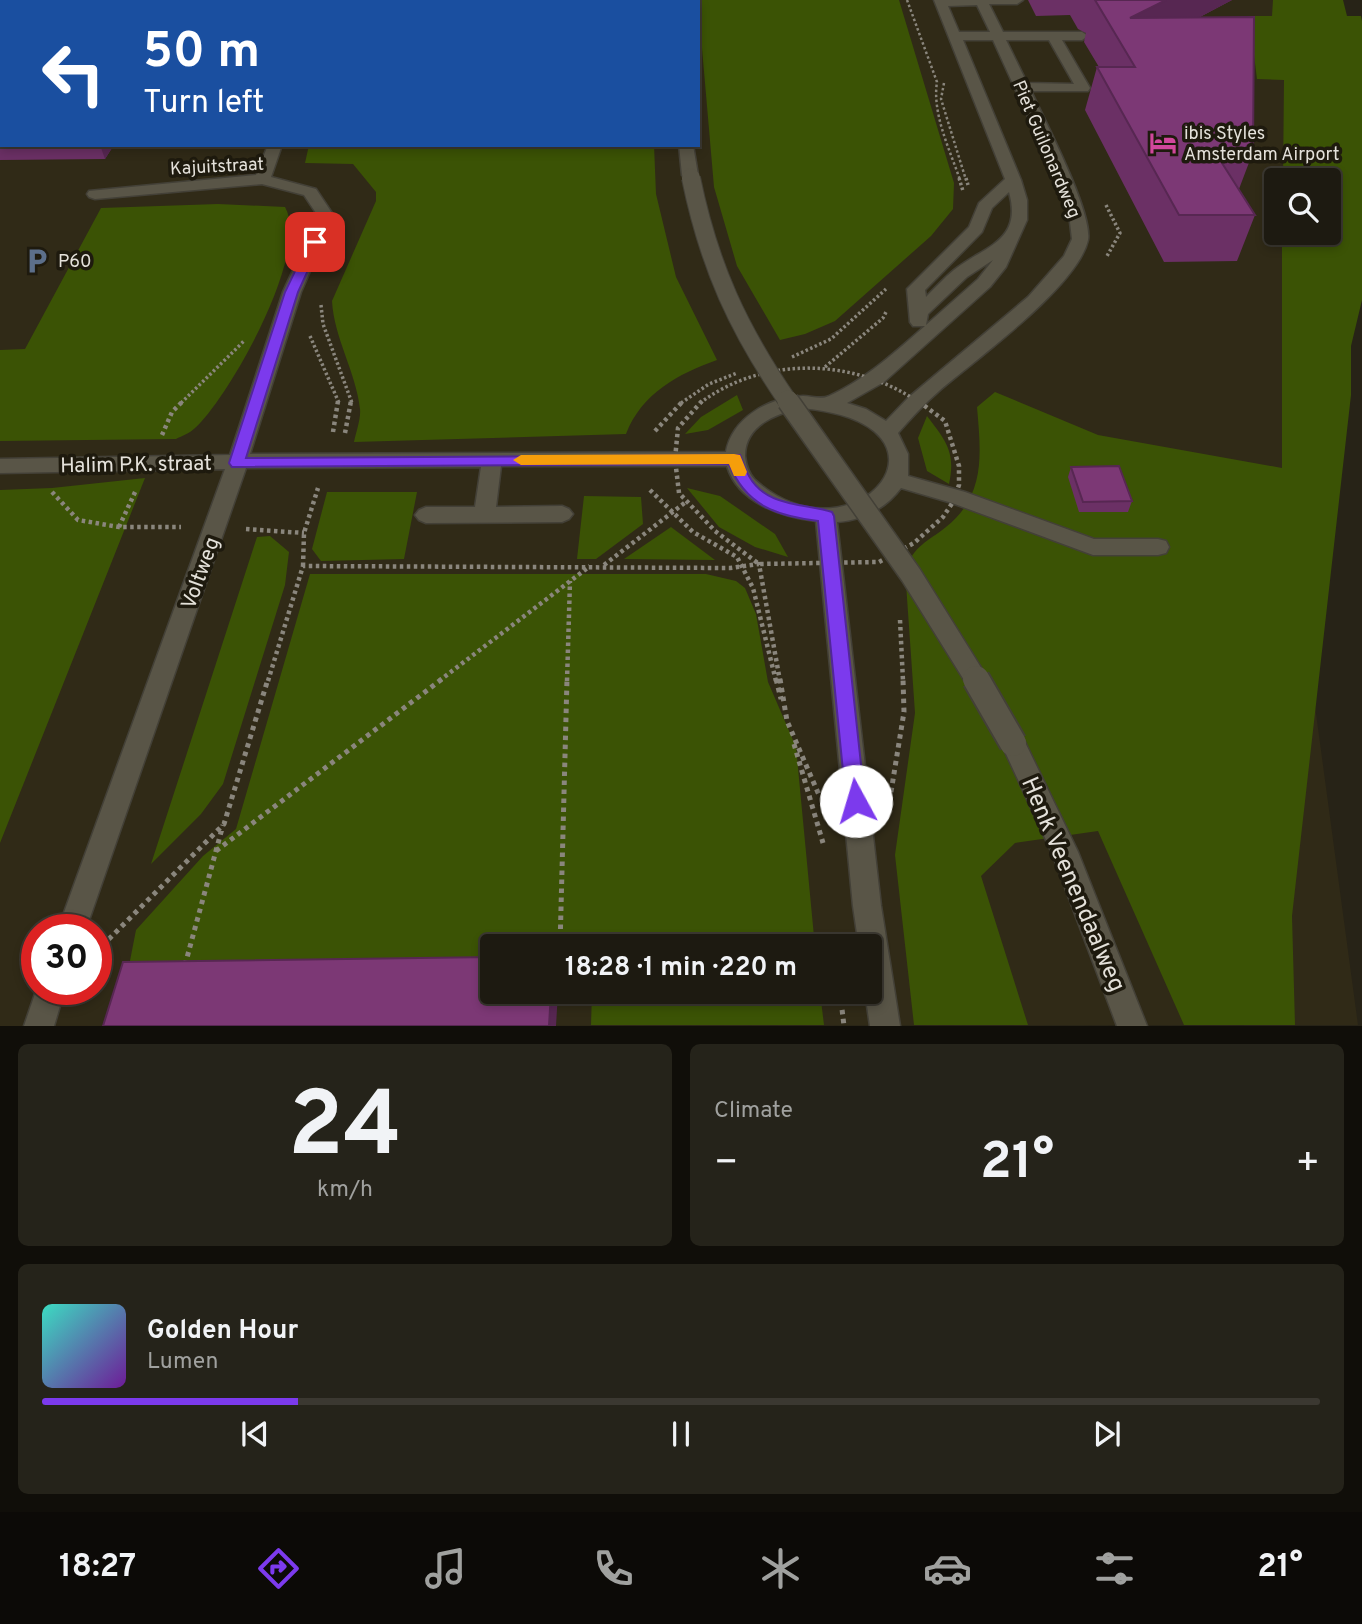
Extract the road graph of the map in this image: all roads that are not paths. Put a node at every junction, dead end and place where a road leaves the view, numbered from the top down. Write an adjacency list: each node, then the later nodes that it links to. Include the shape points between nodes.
1 (981, 0): 2 (street); 3 (street); 5 (street, Piet Guilonardweg)
2 (1017, 0)
3 (941, 1): 4 (street, Piet Guilonardweg)
4 (955, 36): 5 (street); 12 (street, Piet Guilonardweg)
5 (997, 36): 6 (street); 8 (street, Piet Guilonardweg)
6 (1053, 36): 7 (street); 8 (street, via 1083,88)
7 (1082, 36)
8 (1020, 87): 19 (street, Piet Guilonardweg, via 1072,199 1081,236 1076,253 1031,303 917,400)
9 (274, 147): 11 (street)
10 (686, 147): 34 (street, Henk Veenendaalweg, bridge, via 694,208 733,310 840,477 911,574 1013,743 1065,852)
11 (261, 179): 13 (street, Kajuitstraat); 14 (street, Kajuitstraat, via 310,192)
12 (1013, 180): 15 (street, Piet Guilonardweg, via 1018,220); 16 (street, via 985,206 976,229 916,289)
13 (95, 194)
14 (327, 216): 22 (street, Voltweg, via 292,292)
15 (1009, 243): 16 (street, via 961,273); 17 (street, Piet Guilonardweg, via 984,283)
16 (919, 313): 17 (street)
17 (920, 339): 18 (street, Piet Guilonardweg, via 877,378)
18 (830, 404): 19 (street, via 862,414); 20 (street, via 792,404 752,421 738,439)
19 (887, 432): 24 (street, via 897,447)
20 (734, 459): 21 (street, Halim P.K. straat); 28 (street, via 743,481 763,500 792,512)
21 (492, 460): 22 (street, Halim P.K. straat); 27 (street)
22 (237, 463): 23 (street, Halim P.K. straat); 30 (street, Voltweg)
23 (0, 466)
24 (896, 480): 28 (street, via 881,498 856,511); 29 (street, via 958,497 1093,547)
25 (562, 514): 27 (street)
26 (426, 515): 27 (street)
27 (485, 515)
28 (826, 516): 33 (street, via 867,906)
29 (1158, 547)
30 (77, 914)
31 (46, 1005): 32 (street)
32 (39, 1026)
33 (885, 1026)
34 (1132, 1026)

